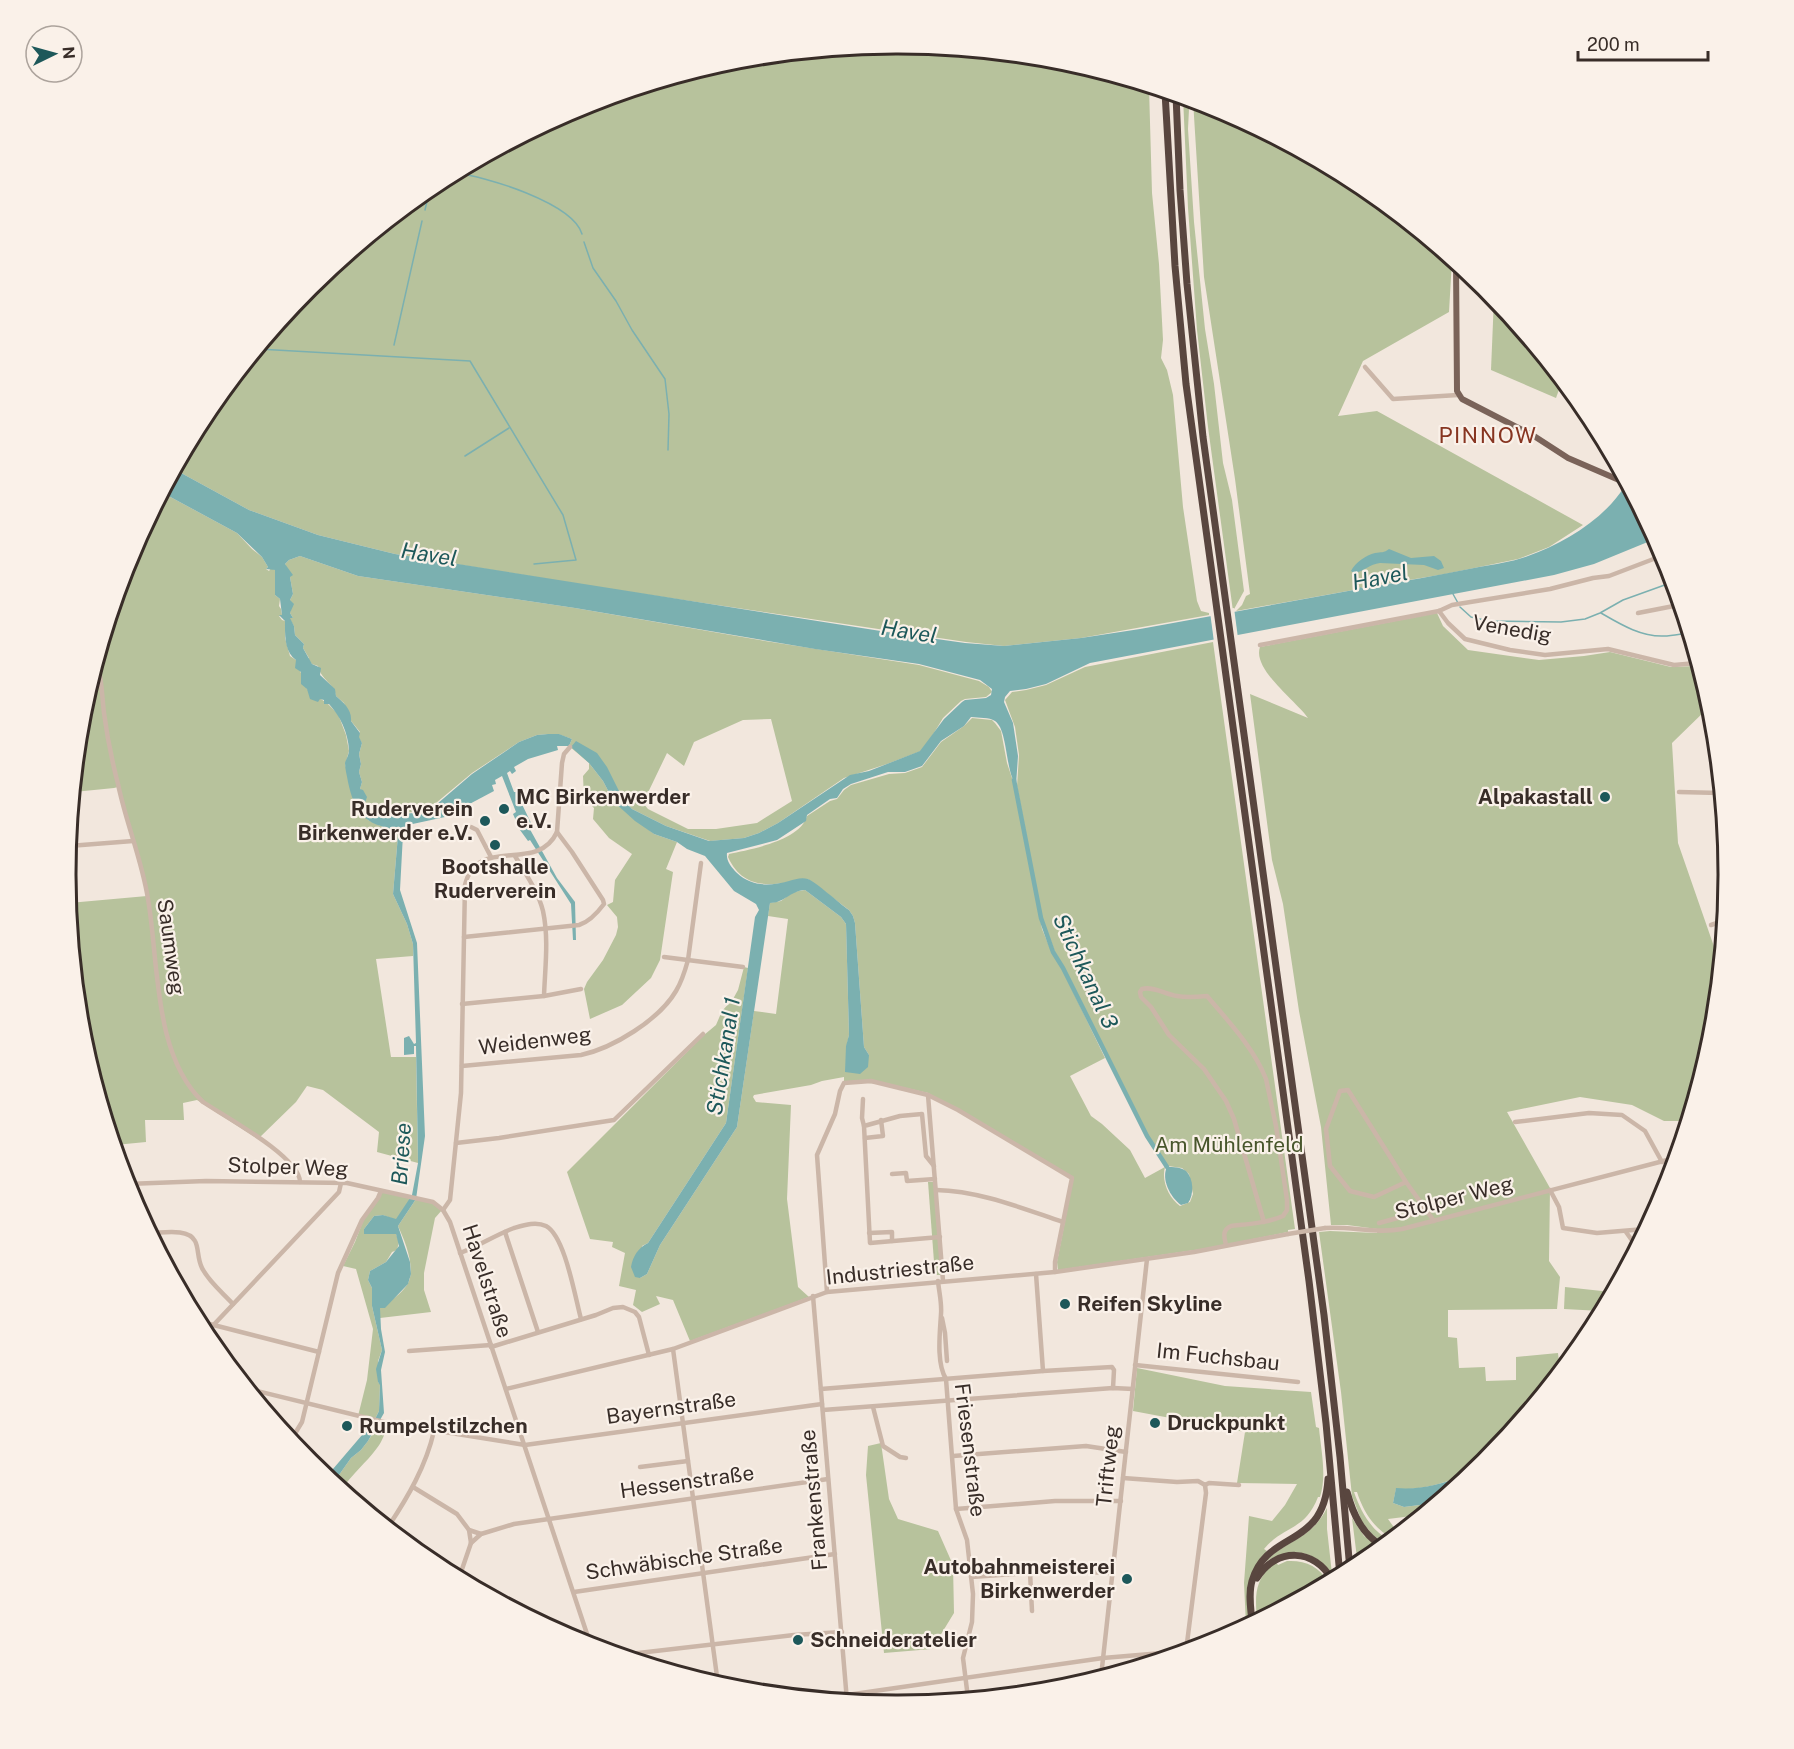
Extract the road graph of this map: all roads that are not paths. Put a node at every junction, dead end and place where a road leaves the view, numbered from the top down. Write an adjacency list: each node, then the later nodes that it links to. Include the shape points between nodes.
1 (1165, 100): 107 (highway, via 1190,419)
2 (1176, 104): 109 (highway, via 1183,237 1203,437 1324,1315)
3 (1456, 275): 5 (main road)
4 (1365, 367): 5 (street, via 1393,399)
5 (1458, 395): 6 (main road, via 1568,458)
6 (1616, 479)
7 (1654, 559): 9 (street, Venedig, via 1609,576)
8 (1672, 606): 10 (street)
9 (1439, 611): 11 (street, Venedig); 12 (street, Venedig, via 1465,639 1510,650 1554,655 1608,649 1674,665)
10 (1638, 613)
11 (1260, 645)
12 (1690, 664)
13 (101, 677): 19 (street, Saumweg, via 118,784)
14 (570, 747): 18 (street, via 562,758)
15 (1679, 792): 16 (street)
16 (1713, 793)
17 (471, 827): 22 (street, via 477,830)
18 (557, 832): 21 (street, via 542,849); 26 (street, via 604,904 577,926)
19 (134, 841): 20 (street); 48 (street, Saumweg, via 149,901 155,969 168,1042 180,1069 203,1102 282,1155 299,1174)
20 (77, 845)
21 (515, 856): 22 (street); 26 (street, via 539,899)
22 (491, 857): 27 (street, Havelstraße, via 477,863 467,876)
23 (700, 863): 29 (street, Weidenweg)
24 (1716, 923): 25 (street)
25 (1711, 925)
26 (545, 929): 27 (street); 32 (street)
27 (464, 937): 33 (street, Havelstraße)
28 (664, 957): 29 (street)
29 (688, 960): 30 (street); 35 (street, Weidenweg, via 684,975 664,1005 645,1023 603,1049 572,1057)
30 (743, 967)
31 (581, 989): 32 (street)
32 (544, 996): 33 (street)
33 (462, 1004): 35 (street, Havelstraße)
34 (703, 1034): 42 (street, via 614,1120)
35 (462, 1066): 42 (street, Havelstraße)
36 (928, 1095): 45 (street, Friesenstraße); 59 (street, via 1072,1178); 76 (street, via 871,1081 844,1083 817,1155)
37 (863, 1099): 40 (street)
38 (881, 1120): 40 (street); 41 (street, via 883,1136); 45 (street, via 922,1114 926,1156)
39 (1515, 1122): 44 (street, via 1589,1113 1622,1115 1645,1131)
40 (864, 1126): 41 (street)
41 (865, 1138): 65 (street)
42 (456, 1143): 55 (street, Havelstraße, via 450,1200)
43 (1665, 1161): 44 (street, Stolper Weg)
44 (1662, 1162): 53 (street, Stolper Weg)
45 (934, 1166): 47 (street, Friesenstraße)
46 (892, 1174): 47 (street, via 906,1173 907,1181)
47 (935, 1179): 52 (street, Friesenstraße)
48 (300, 1182): 50 (street, Stolper Weg); 51 (street, Stolper Weg)
49 (1406, 1182): 49 (street, via 1348,1090 1340,1091 1326,1129 1330,1166 1350,1191 1374,1197); 56 (street)
50 (341, 1183): 54 (street, Stolper Weg); 78 (street, via 339,1192)
51 (137, 1184)
52 (936, 1190): 59 (street, via 997,1199); 66 (street, Friesenstraße)
53 (1550, 1190): 58 (street, Stolper Weg); 63 (street, via 1559,1207 1563,1228)
54 (381, 1191): 55 (street, Stolper Weg, via 433,1202); 86 (street, via 363,1218 338,1273)
55 (443, 1210): 71 (street, Havelstraße)
56 (1427, 1210): 58 (street); 60 (street)
57 (1264, 1221): 57 (street, via 1283,1216 1288,1204 1263,1070 1207,996 1192,998 1142,989 1141,997 1164,1029 1204,1069 1229,1106); 70 (street, via 1228,1227 1224,1233)
58 (1434, 1221): 69 (street, Stolper Weg, bridge, via 1389,1231 1325,1228)
59 (1063, 1222): 73 (street)
60 (1379, 1223)
61 (1636, 1230): 63 (street)
62 (505, 1232): 71 (street); 80 (street, via 537,1224 552,1230 563,1249); 82 (street)
63 (1626, 1232): 67 (street)
64 (159, 1233): 78 (street, via 179,1232 194,1239 204,1273)
65 (869, 1233): 68 (street, via 892,1232); 68 (street, via 870,1243)
66 (940, 1237): 68 (street); 75 (street, Friesenstraße)
67 (1632, 1240)
68 (892, 1241)
69 (1237, 1243): 70 (street, Industriestraße)
70 (1226, 1245): 72 (street, Industriestraße)
71 (460, 1253): 83 (street, Havelstraße)
72 (1147, 1259): 73 (street, Industriestraße); 89 (street, Triftweg)
73 (1055, 1272): 74 (street, Industriestraße)
74 (1036, 1274): 75 (street, Industriestraße); 90 (street)
75 (940, 1281): 76 (street, Industriestraße); 79 (street, Friesenstraße)
76 (827, 1292): 77 (street, Industriestraße)
77 (813, 1296): 84 (street, Industriestraße); 95 (street, Frankenstraße)
78 (233, 1304): 81 (street)
79 (941, 1312): 88 (street, Friesenstraße); 91 (street, Friesenstraße, via 939,1334 942,1373)
80 (581, 1319): 82 (street); 87 (street, via 618,1307 631,1309 639,1317)
81 (214, 1325): 86 (street)
82 (538, 1332): 83 (street)
83 (491, 1346): 85 (street); 94 (street, Havelstraße)
84 (673, 1348): 87 (street, Industriestraße); 102 (street)
85 (409, 1351)
86 (319, 1352): 99 (street)
87 (649, 1355): 94 (street, Industriestraße)
88 (947, 1361)
89 (1135, 1365): 92 (street, Im Fuchsbau); 96 (street, Triftweg)
90 (1043, 1371): 91 (street); 93 (street, via 1112,1367)
91 (946, 1379): 95 (street); 98 (street, Friesenstraße)
92 (1298, 1382)
93 (1113, 1388): 96 (street, Bayernstraße); 98 (street, Bayernstraße)
94 (506, 1389): 105 (street, Havelstraße)
95 (821, 1389): 100 (street, Frankenstraße)
96 (1133, 1389): 106 (street, Triftweg)
97 (261, 1392): 99 (street, Bayernstraße)
98 (948, 1401): 101 (street, Bayernstraße); 108 (street, Friesenstraße)
99 (307, 1404): 103 (street, Bayernstraße); 104 (street)
100 (822, 1407): 101 (street, Bayernstraße); 102 (street, Bayernstraße); 114 (street, Frankenstraße)
101 (873, 1407): 110 (street, via 883,1446)
102 (682, 1424): 105 (street, Bayernstraße); 111 (street)
103 (434, 1431): 105 (street, Bayernstraße); 117 (street)
104 (296, 1432)
105 (525, 1445): 121 (street, Havelstraße)
106 (1126, 1452): 108 (street, via 1086,1446); 113 (street, Triftweg)
107 (1329, 1453): 129 (highway); 139 (highway, via 1323,1508 1309,1528 1276,1548 1260,1564 1251,1587)
108 (953, 1456): 120 (street, Friesenstraße)
109 (1340, 1457): 125 (highway, via 1355,1515); 128 (highway)
110 (906, 1458)
111 (688, 1461): 112 (street); 118 (street)
112 (639, 1467)
113 (1123, 1478): 115 (street, via 1194,1481); 119 (street, Triftweg)
114 (828, 1479): 118 (street, Hessenstraße); 127 (street, Frankenstraße)
115 (1205, 1485): 116 (street); 142 (street)
116 (1239, 1485)
117 (413, 1487): 122 (street); 123 (street, via 457,1514)
118 (693, 1499): 121 (street, Hessenstraße); 131 (street)
119 (1120, 1500): 120 (street); 134 (street, Triftweg)
120 (956, 1509): 135 (street, Friesenstraße, via 967,1540)
121 (550, 1518): 124 (street, Hessenstraße); 136 (street, Havelstraße)
122 (392, 1520)
123 (469, 1530): 124 (street); 126 (street)
124 (481, 1534): 126 (street)
125 (1375, 1541)
126 (471, 1543): 130 (street)
127 (835, 1554): 131 (street, Schwäbische Straße); 140 (street, Frankenstraße)
128 (1349, 1559)
129 (1339, 1565)
130 (462, 1570)
131 (703, 1572): 136 (street, Schwäbische Straße); 143 (street)
132 (1030, 1572): 134 (street); 135 (street); 137 (street)
133 (1328, 1572): 138 (highway, via 1306,1557 1275,1560 1262,1571 1254,1586)
134 (1112, 1573): 146 (street, Triftweg)
135 (972, 1577): 149 (street, Friesenstraße, via 972,1622 963,1658)
136 (574, 1592): 141 (street, Havelstraße)
137 (1032, 1611)
138 (1253, 1613)
139 (1253, 1614)
140 (842, 1632): 143 (street); 151 (street, Frankenstraße)
141 (587, 1635)
142 (1187, 1642)
143 (713, 1646): 144 (street); 148 (street)
144 (639, 1653)
145 (1152, 1654): 146 (street)
146 (1103, 1658): 147 (street, Triftweg); 149 (street)
147 (1102, 1669)
148 (717, 1674)
149 (966, 1679): 150 (street, Friesenstraße); 152 (street)
150 (967, 1691)
151 (847, 1693)
152 (872, 1694)

